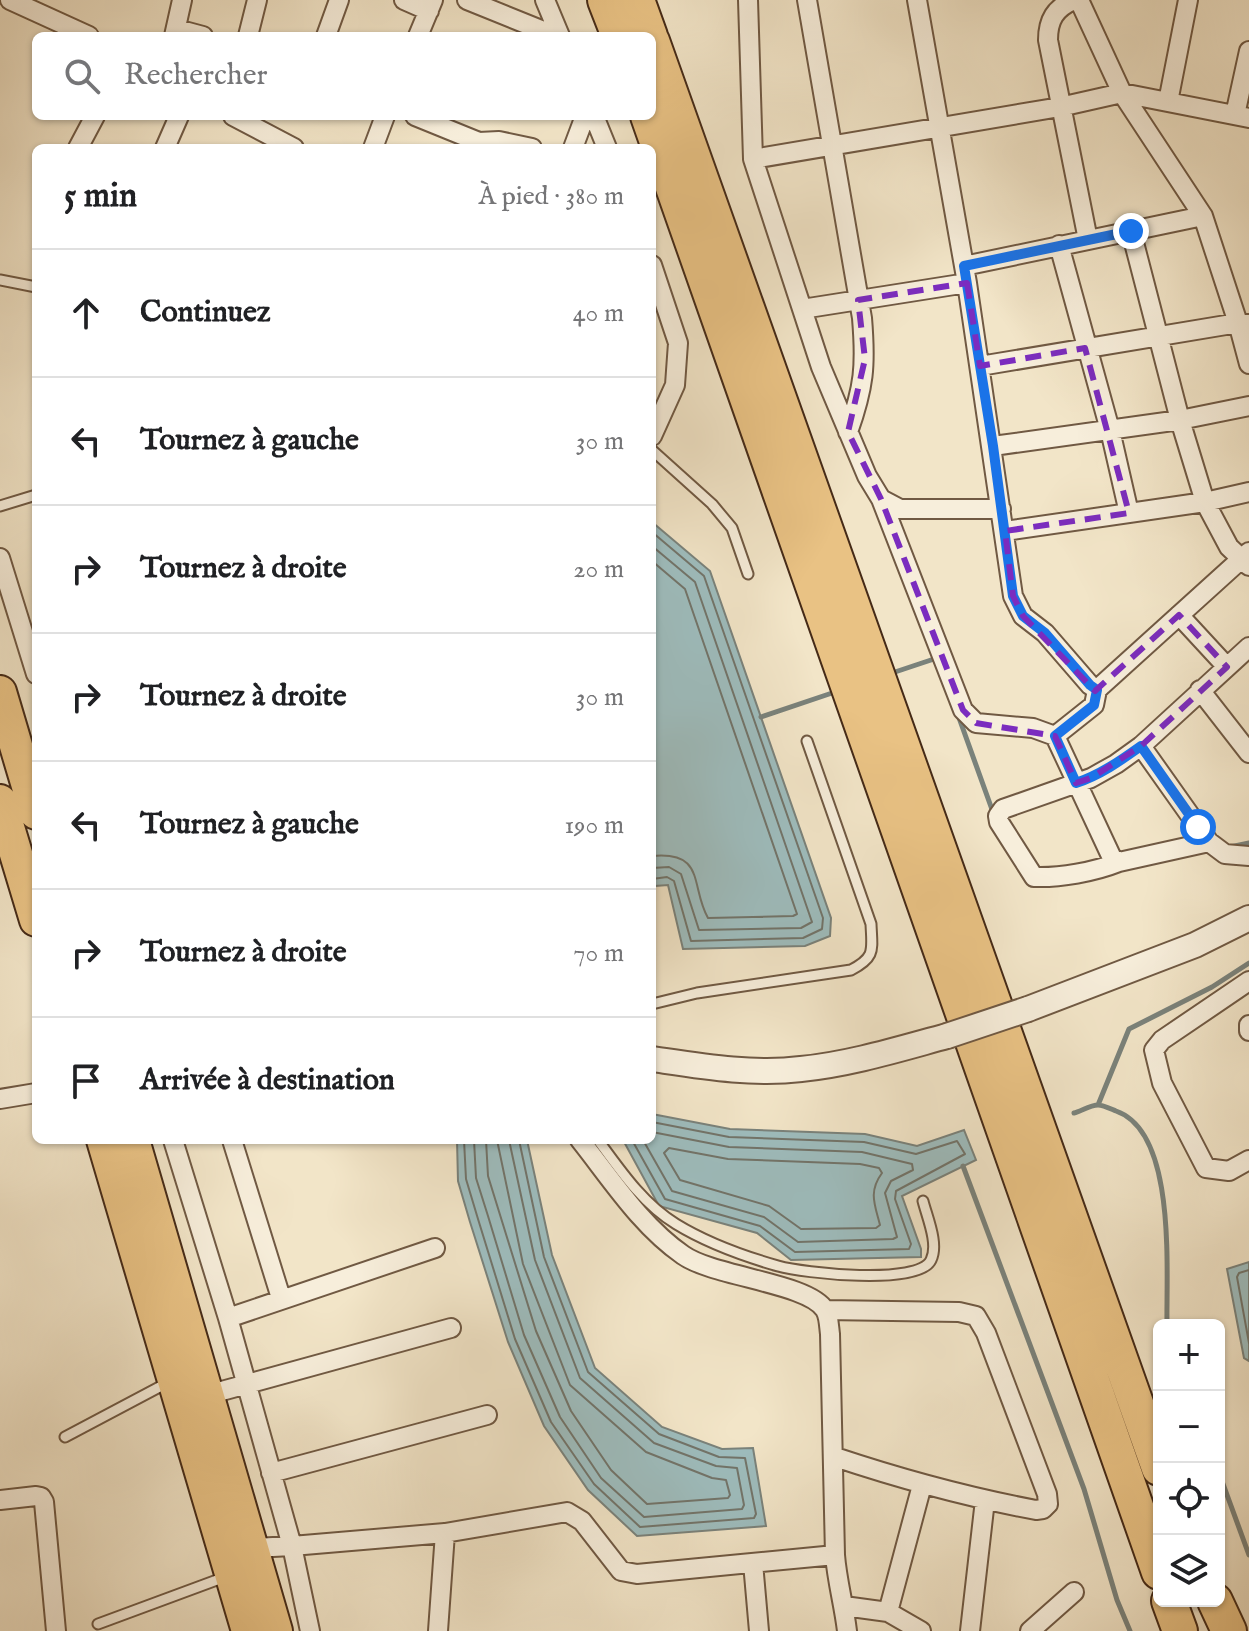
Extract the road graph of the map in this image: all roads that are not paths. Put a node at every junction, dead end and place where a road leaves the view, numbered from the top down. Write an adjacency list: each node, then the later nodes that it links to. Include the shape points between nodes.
1 (10, 0): 16 (street)
2 (182, 0): 17 (street)
3 (257, 0): 18 (street)
4 (339, 0): 19 (street)
5 (404, 0): 15 (street)
6 (467, 0): 21 (street)
7 (545, 0): 22 (street)
8 (605, 0): 23 (highway)
9 (637, 0): 24 (highway)
10 (748, 0): 48 (street)
11 (807, 0): 47 (street)
12 (917, 0): 39 (street)
13 (1077, 0): 27 (street); 29 (street, via 1056,12 1048,24)
14 (1188, 0): 28 (street)
15 (431, 5): 20 (street)
16 (80, 32)
17 (176, 32)
18 (249, 32)
19 (327, 32)
20 (420, 32)
21 (548, 32)
22 (557, 32)
23 (617, 32)
24 (648, 32)
25 (1249, 51): 30 (street)
26 (656, 53): 127 (highway)
27 (1122, 93): 28 (street); 29 (street); 49 (street)
28 (1168, 102): 30 (street)
29 (1060, 107): 39 (street); 51 (street)
30 (1242, 116)
31 (93, 120): 40 (street)
32 (177, 120): 41 (street)
33 (240, 120): 42 (street)
34 (384, 120): 43 (street)
35 (425, 120): 44 (street, via 479,142)
36 (584, 120): 45 (street)
37 (596, 120): 46 (street)
38 (649, 120): 136 (highway)
39 (939, 126): 47 (street); 53 (street)
40 (80, 144)
41 (167, 144)
42 (283, 144)
43 (374, 144)
44 (513, 144)
45 (574, 144)
46 (605, 144)
47 (832, 145): 48 (street); 57 (street)
48 (753, 159): 58 (street)
49 (1203, 216): 50 (street); 59 (street)
50 (1131, 231): 51 (street); 60 (street)
51 (1088, 240): 52 (street)
52 (1059, 245): 53 (street); 61 (street)
53 (965, 275): 57 (street); 63 (street)
54 (0, 280): 55 (lane)
55 (32, 286)
56 (656, 289): 66 (street, via 678,343 675,385)
57 (858, 300): 58 (street); 68 (street, via 865,359 862,392)
58 (802, 309): 68 (street)
59 (1244, 324): 60 (street); 62 (street)
60 (1158, 337): 61 (street); 65 (street)
61 (1085, 348): 63 (street); 67 (street)
62 (1249, 364)
63 (980, 366): 69 (street)
64 (1249, 406): 65 (street)
65 (1180, 420): 67 (street); 74 (street)
66 (656, 427)
67 (1110, 430): 69 (street); 77 (street)
68 (848, 432): 73 (street)
69 (993, 446): 76 (street)
70 (656, 454): 81 (lane, via 732,528)
71 (1249, 492): 74 (street)
72 (32, 496): 75 (lane)
73 (881, 499): 76 (street, via 900,509); 89 (street, via 963,710 976,723 1033,728)
74 (1205, 502): 77 (street); 80 (street, via 1229,547)
75 (0, 506)
76 (1001, 509): 78 (street)
77 (1129, 513): 78 (street)
78 (1005, 531): 86 (street, via 1013,596 1023,616)
79 (0, 558): 84 (street)
80 (1246, 559): 82 (street)
81 (748, 574)
82 (1179, 615): 85 (street); 86 (street)
83 (1249, 647): 85 (street)
84 (32, 661)
85 (1227, 667): 87 (street)
86 (1097, 690): 89 (street, via 1094,705)
87 (1200, 690): 91 (street); 92 (street)
88 (0, 692): 94 (highway)
89 (1055, 736): 93 (street)
90 (807, 741): 102 (lane, via 871,924 872,953 851,970)
91 (1141, 746): 93 (street); 96 (street)
92 (1249, 753)
93 (1076, 783): 98 (street, via 1112,858); 98 (street, via 1003,809 999,822 1034,877)
94 (32, 800)
95 (0, 801): 99 (highway)
96 (1209, 842): 97 (street, via 1225,854); 98 (street)
97 (1249, 856)
98 (1119, 862)
99 (32, 907)
100 (1249, 918): 105 (street, bridge, via 1183,950 1028,1009 872,1056 800,1070 717,1068)
101 (1249, 981): 114 (street, via 1154,1050 1162,1083 1206,1168 1229,1171)
102 (656, 1003)
103 (1249, 1025): 104 (street)
104 (1249, 1031)
105 (656, 1060)
106 (32, 1094): 107 (street)
107 (0, 1099)
108 (104, 1144): 121 (highway)
109 (134, 1144): 123 (highway)
110 (174, 1144): 119 (street)
111 (233, 1144): 117 (street)
112 (583, 1144): 118 (street, via 643,1218 684,1256 733,1276 805,1294)
113 (601, 1144): 115 (lane, via 643,1199 675,1224 781,1267 848,1275 923,1270 934,1248)
114 (1249, 1160)
115 (923, 1201)
116 (435, 1248): 117 (street)
117 (281, 1298): 119 (street)
118 (825, 1310): 126 (street); 131 (street, via 976,1316 1048,1504 1036,1510)
119 (228, 1318): 122 (street)
120 (451, 1328): 122 (street)
121 (174, 1379): 125 (lane); 138 (highway)
122 (247, 1382): 123 (street); 128 (street)
123 (207, 1395): 134 (highway)
124 (487, 1415): 128 (street)
125 (65, 1437)
126 (835, 1457): 129 (street); 135 (street)
127 (1157, 1463)
128 (271, 1473): 133 (street)
129 (922, 1485): 131 (street); 144 (street)
130 (0, 1500): 146 (street, via 36,1496 44,1502)
131 (985, 1500): 154 (street)
132 (445, 1533): 133 (street); 137 (street, via 567,1512 582,1521 621,1571); 150 (street)
133 (292, 1546): 134 (street); 149 (street)
134 (252, 1548): 148 (highway)
135 (835, 1555): 137 (street); 140 (street)
136 (1153, 1555)
137 (753, 1563): 151 (street)
138 (232, 1574): 145 (lane); 147 (highway)
139 (1074, 1592): 155 (street)
140 (844, 1606): 144 (street); 152 (street)
141 (1171, 1607): 156 (highway)
142 (1204, 1607): 157 (highway)
143 (1218, 1607): 158 (highway)
144 (888, 1612): 153 (street)
145 (98, 1624)
146 (56, 1631)
147 (248, 1631)
148 (276, 1631)
149 (310, 1631)
150 (438, 1631)
151 (759, 1631)
152 (847, 1631)
153 (921, 1631)
154 (970, 1631)
155 (1030, 1631)
156 (1180, 1631)
157 (1213, 1631)
158 (1229, 1631)

